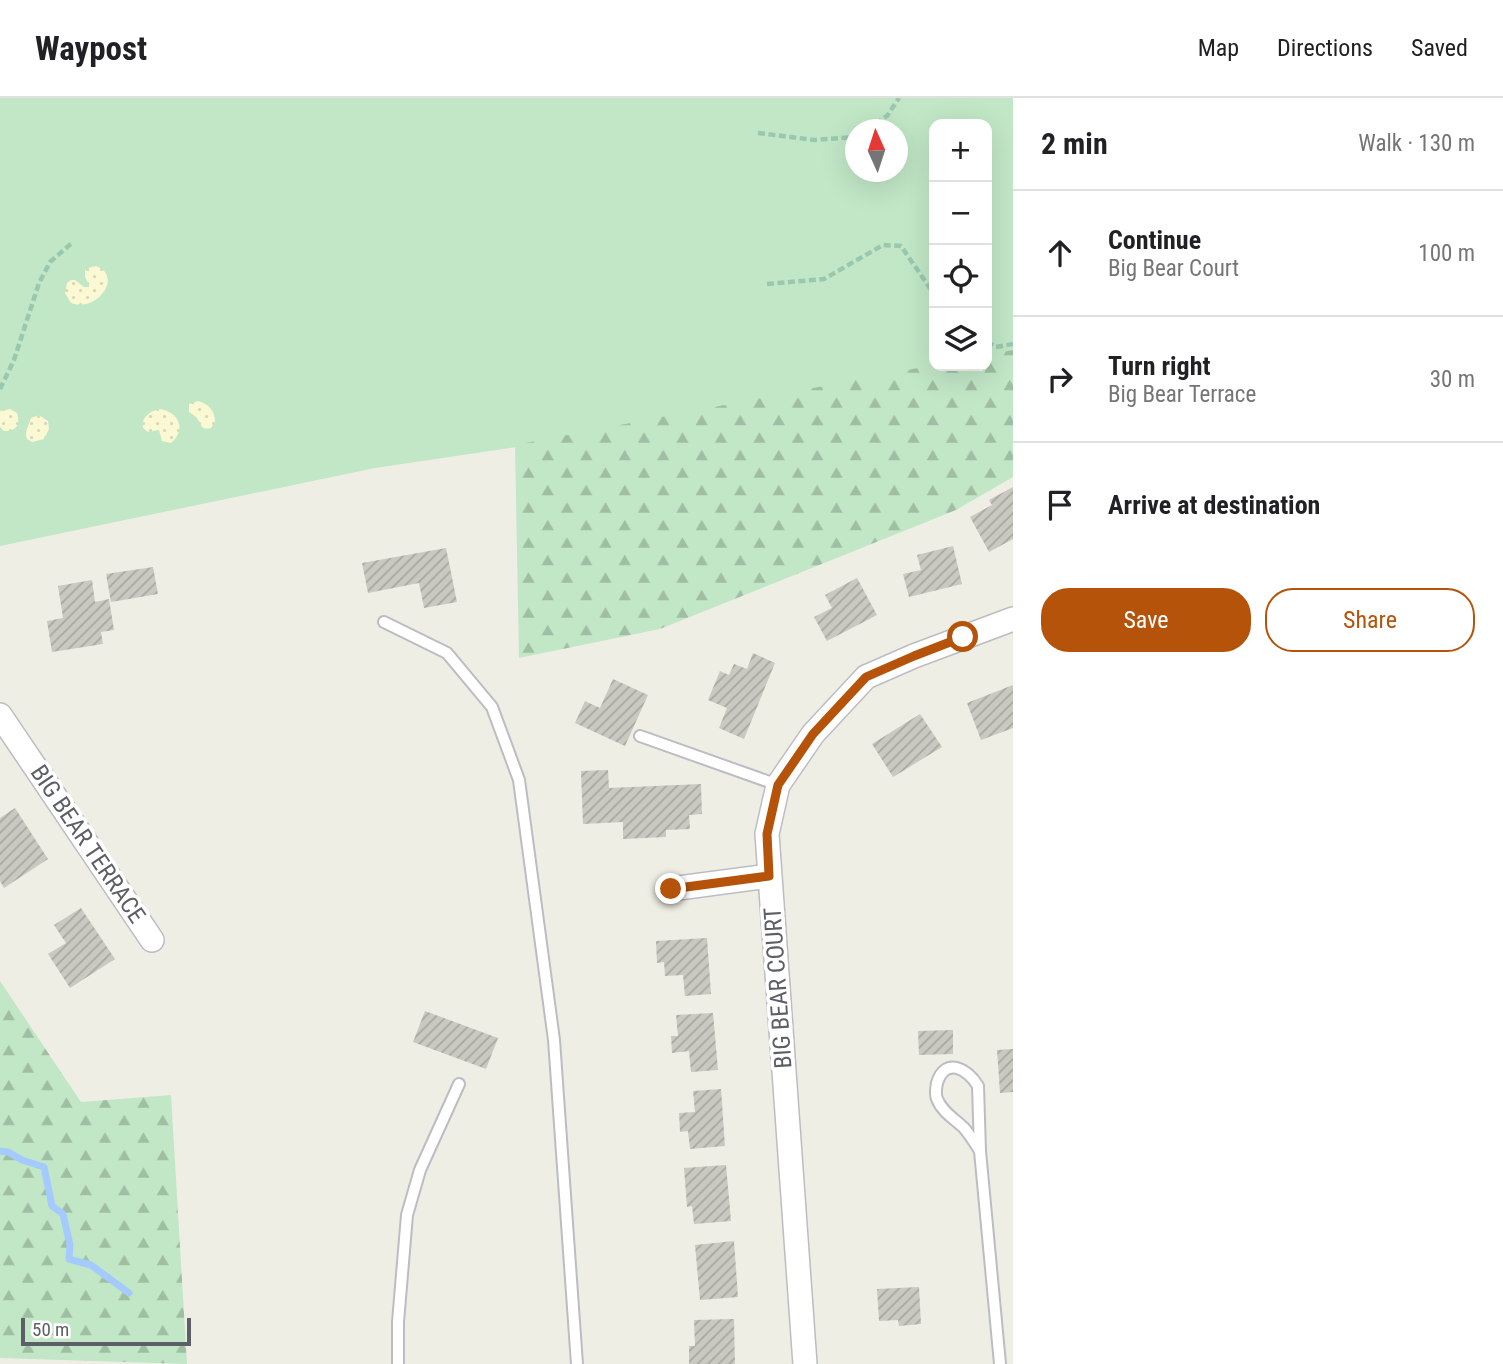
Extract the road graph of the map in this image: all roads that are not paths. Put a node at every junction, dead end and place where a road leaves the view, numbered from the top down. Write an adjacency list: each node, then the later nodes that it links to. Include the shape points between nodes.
1 (1013, 619): 5 (street, BIG BEAR COURT, via 866,677 813,734)
2 (384, 622): 12 (lane, via 447,653 492,707 519,780 554,1040)
3 (0, 715): 8 (street, BIG BEAR TERRACE)
4 (640, 736): 5 (lane)
5 (778, 785): 6 (street, BIG BEAR COURT, via 767,834)
6 (769, 876): 7 (street); 13 (street, BIG BEAR COURT)
7 (671, 889)
8 (152, 940)
9 (459, 1084): 11 (lane, via 420,1170 407,1214)
10 (980, 1152): 10 (lane, via 937,1100 939,1078 948,1069 962,1069 978,1086); 14 (lane)
11 (398, 1364)
12 (577, 1364)
13 (805, 1364)
14 (1000, 1364)

